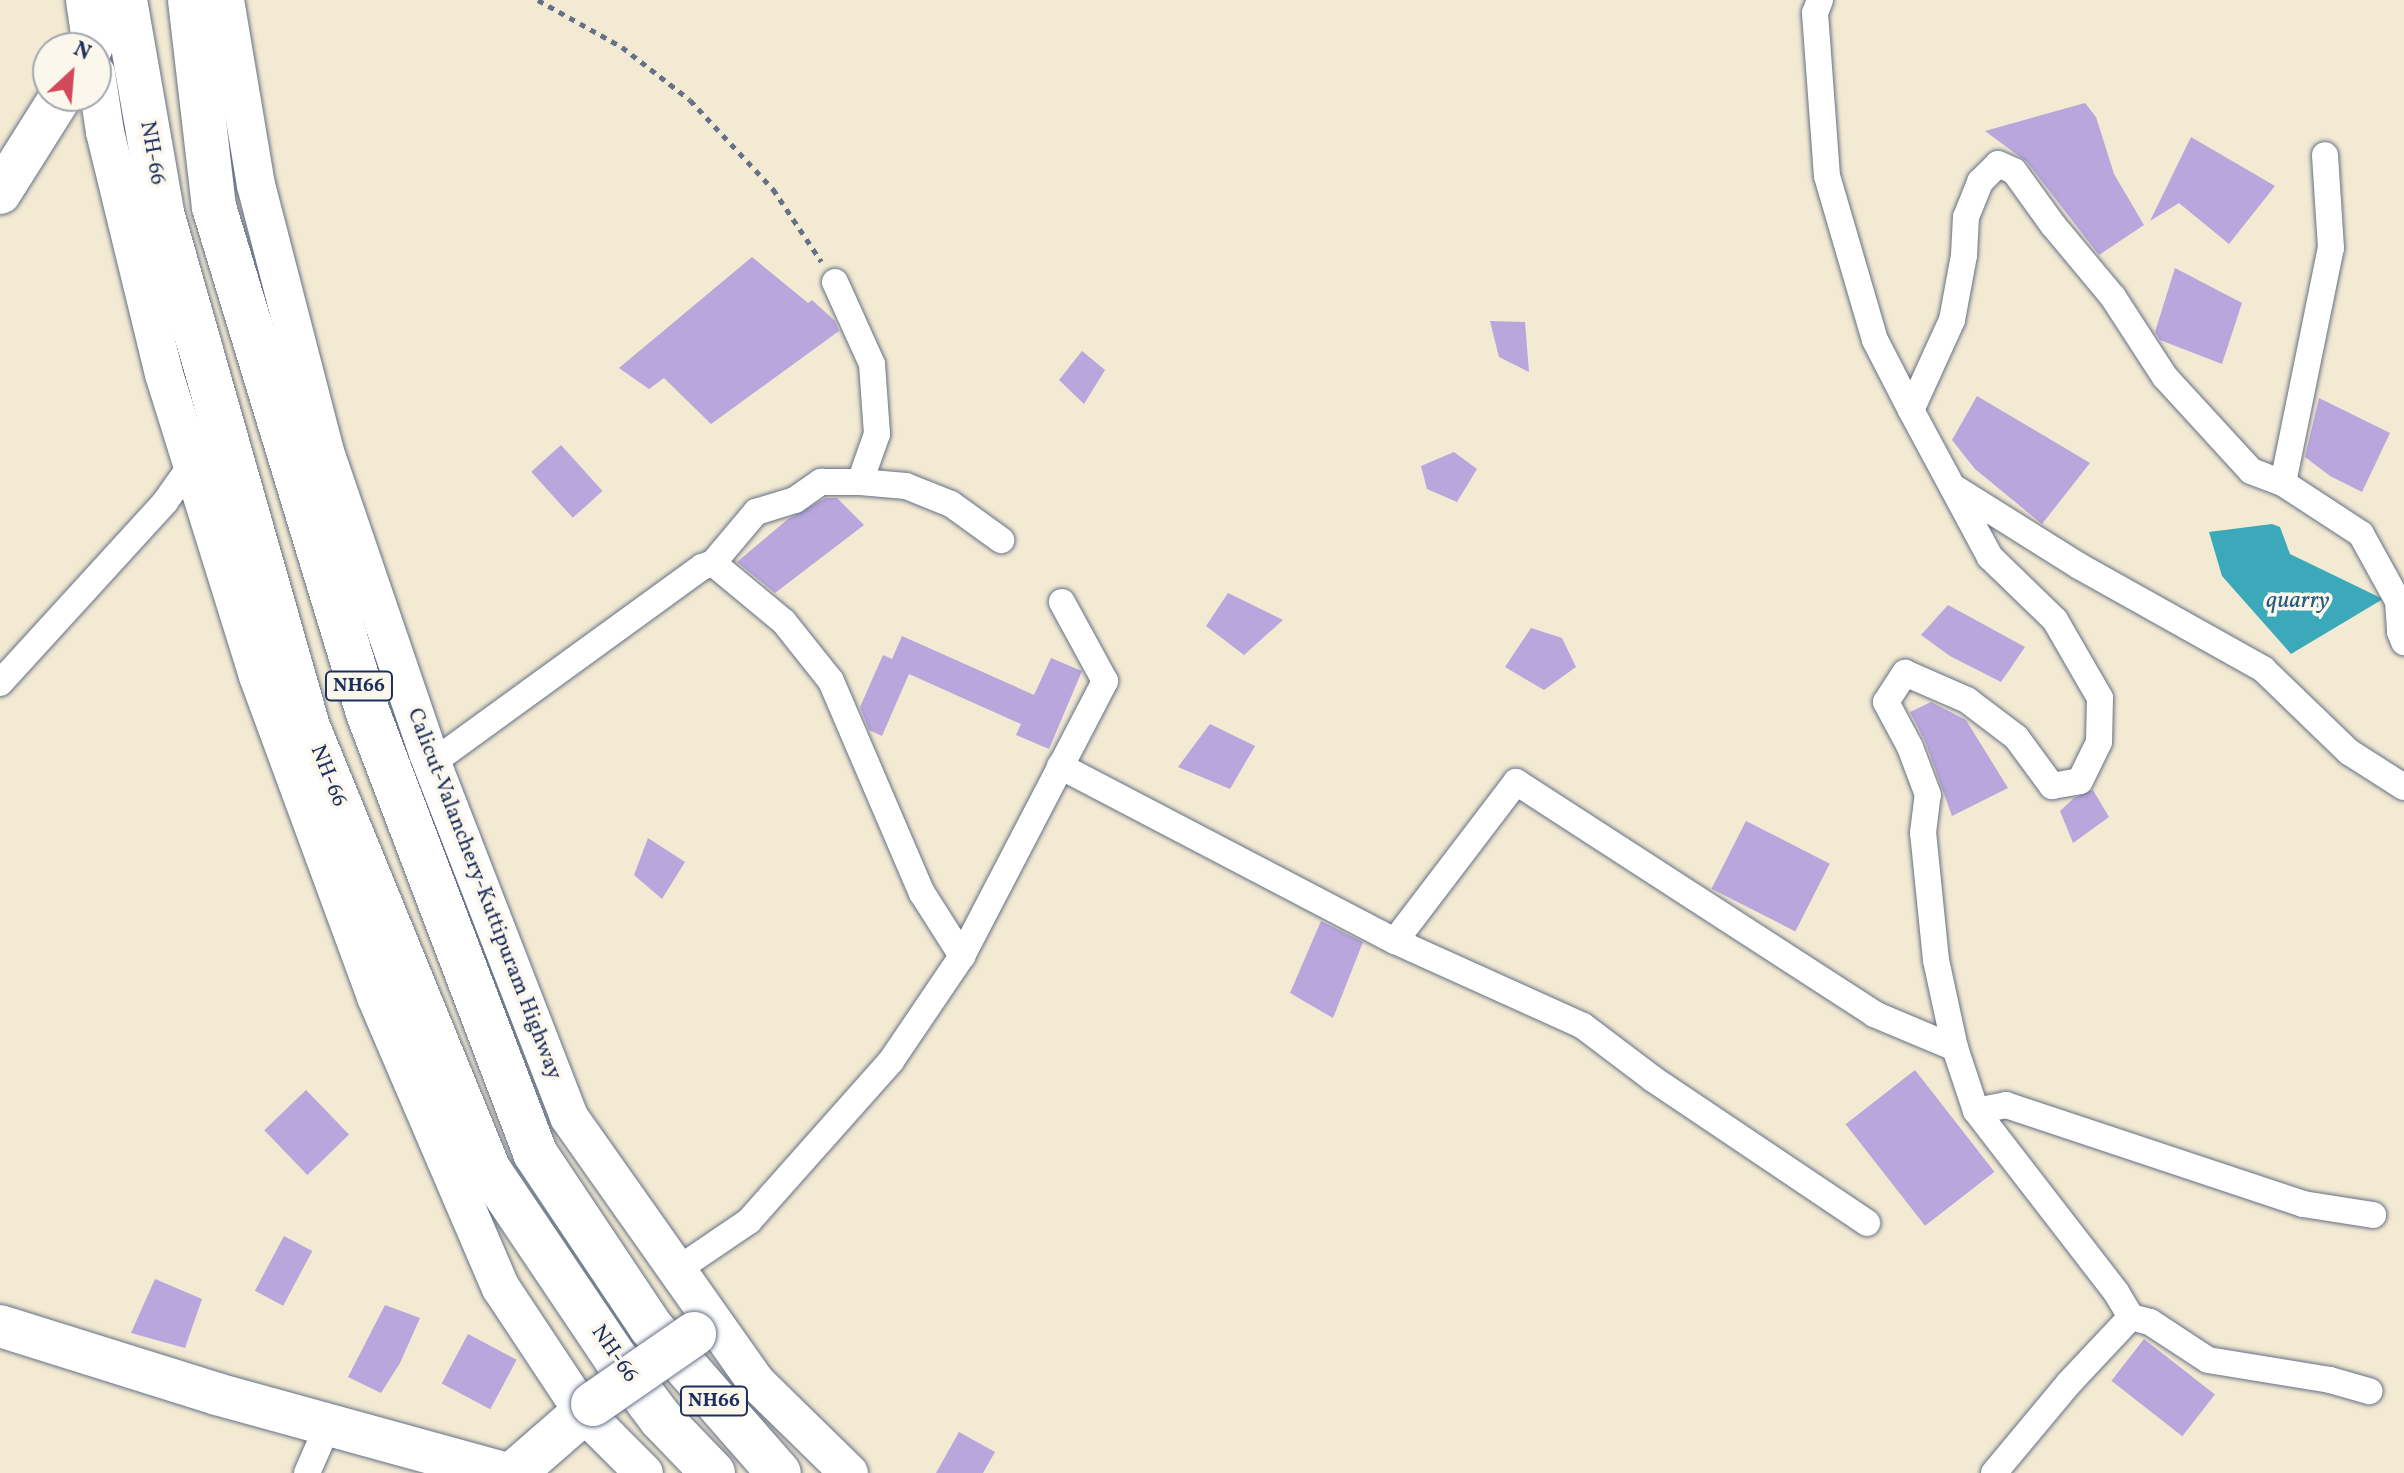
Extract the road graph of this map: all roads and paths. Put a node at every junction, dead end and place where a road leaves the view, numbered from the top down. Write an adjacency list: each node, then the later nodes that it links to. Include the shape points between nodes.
1 (85, 0): 7 (street)
2 (125, 0): 44 (highway, NH-66, via 162,213 308,727 489,1170 616,1359 661,1419)
3 (190, 0): 35 (highway, Calicut-Valanchery-Kuttipuram Highway / NH66, via 214,207 368,713 535,1153)
4 (225, 0): 23 (street, Calicut-Valanchery-Kuttipuram Highway / NH66, via 256,185 325,452)
5 (538, 0): 12 (path, via 622,47 690,100 773,189)
6 (1820, 0): 13 (street, via 1815,13 1827,176 1875,340)
7 (90, 32)
8 (51, 112): 11 (main road)
9 (102, 112): 14 (street, via 160,359)
10 (2325, 155): 16 (street, via 2331,248)
11 (0, 193)
12 (835, 282): 15 (street, via 872,364 877,434)
13 (1911, 410): 16 (street, via 1952,320 1966,217 1980,182 1998,164 2014,171 2113,297 2165,377 2251,471); 17 (street)
14 (192, 464): 22 (street, via 165,502); 38 (street, via 258,676 376,997 501,1288)
15 (860, 482): 18 (street, via 906,486 951,504); 19 (street, via 821,482 795,500 756,512)
16 (2283, 483): 21 (street, via 2361,534 2398,601)
17 (1950, 485): 25 (street, via 2079,566 2263,669 2349,752); 28 (street, via 1990,557 2055,620 2100,698 2099,742 2080,781 2052,786 2016,737 1967,700 1905,673 1886,702 1928,795 1923,833 1936,960)
18 (1001, 540)
19 (713, 563): 23 (street); 27 (street, via 784,622 831,681 922,893)
20 (1062, 602): 24 (street, via 1105,681)
21 (2404, 642)
22 (0, 683)
23 (432, 763): 32 (street, Calicut-Valanchery-Kuttipuram Highway / NH66, via 569,1117)
24 (1060, 766): 26 (street); 27 (street)
25 (2404, 787)
26 (1395, 941): 28 (street, via 1516,782 1874,1014); 31 (street, via 1583,1026)
27 (962, 956): 32 (street, via 891,1061 749,1221)
28 (1955, 1048): 29 (street)
29 (1976, 1111): 30 (street, via 2006,1105 2303,1204); 33 (street)
30 (2373, 1215)
31 (1867, 1223)
32 (677, 1270): 36 (street, Calicut-Valanchery-Kuttipuram Highway / NH66)
33 (2131, 1317): 37 (street, via 2150,1322 2208,1360); 47 (street)
34 (0, 1326): 39 (main road)
35 (651, 1327): 45 (highway, NH66 / NH66)
36 (703, 1328): 38 (highway, bridge); 46 (street, Calicut-Valanchery-Kuttipuram Highway / NH66)
37 (2369, 1391)
38 (588, 1408): 42 (highway); 43 (street)
39 (328, 1425): 40 (street); 41 (main road)
40 (307, 1473)
41 (503, 1473)
42 (514, 1473)
43 (644, 1473)
44 (713, 1473)
45 (779, 1473)
46 (849, 1473)
47 (1994, 1473)

